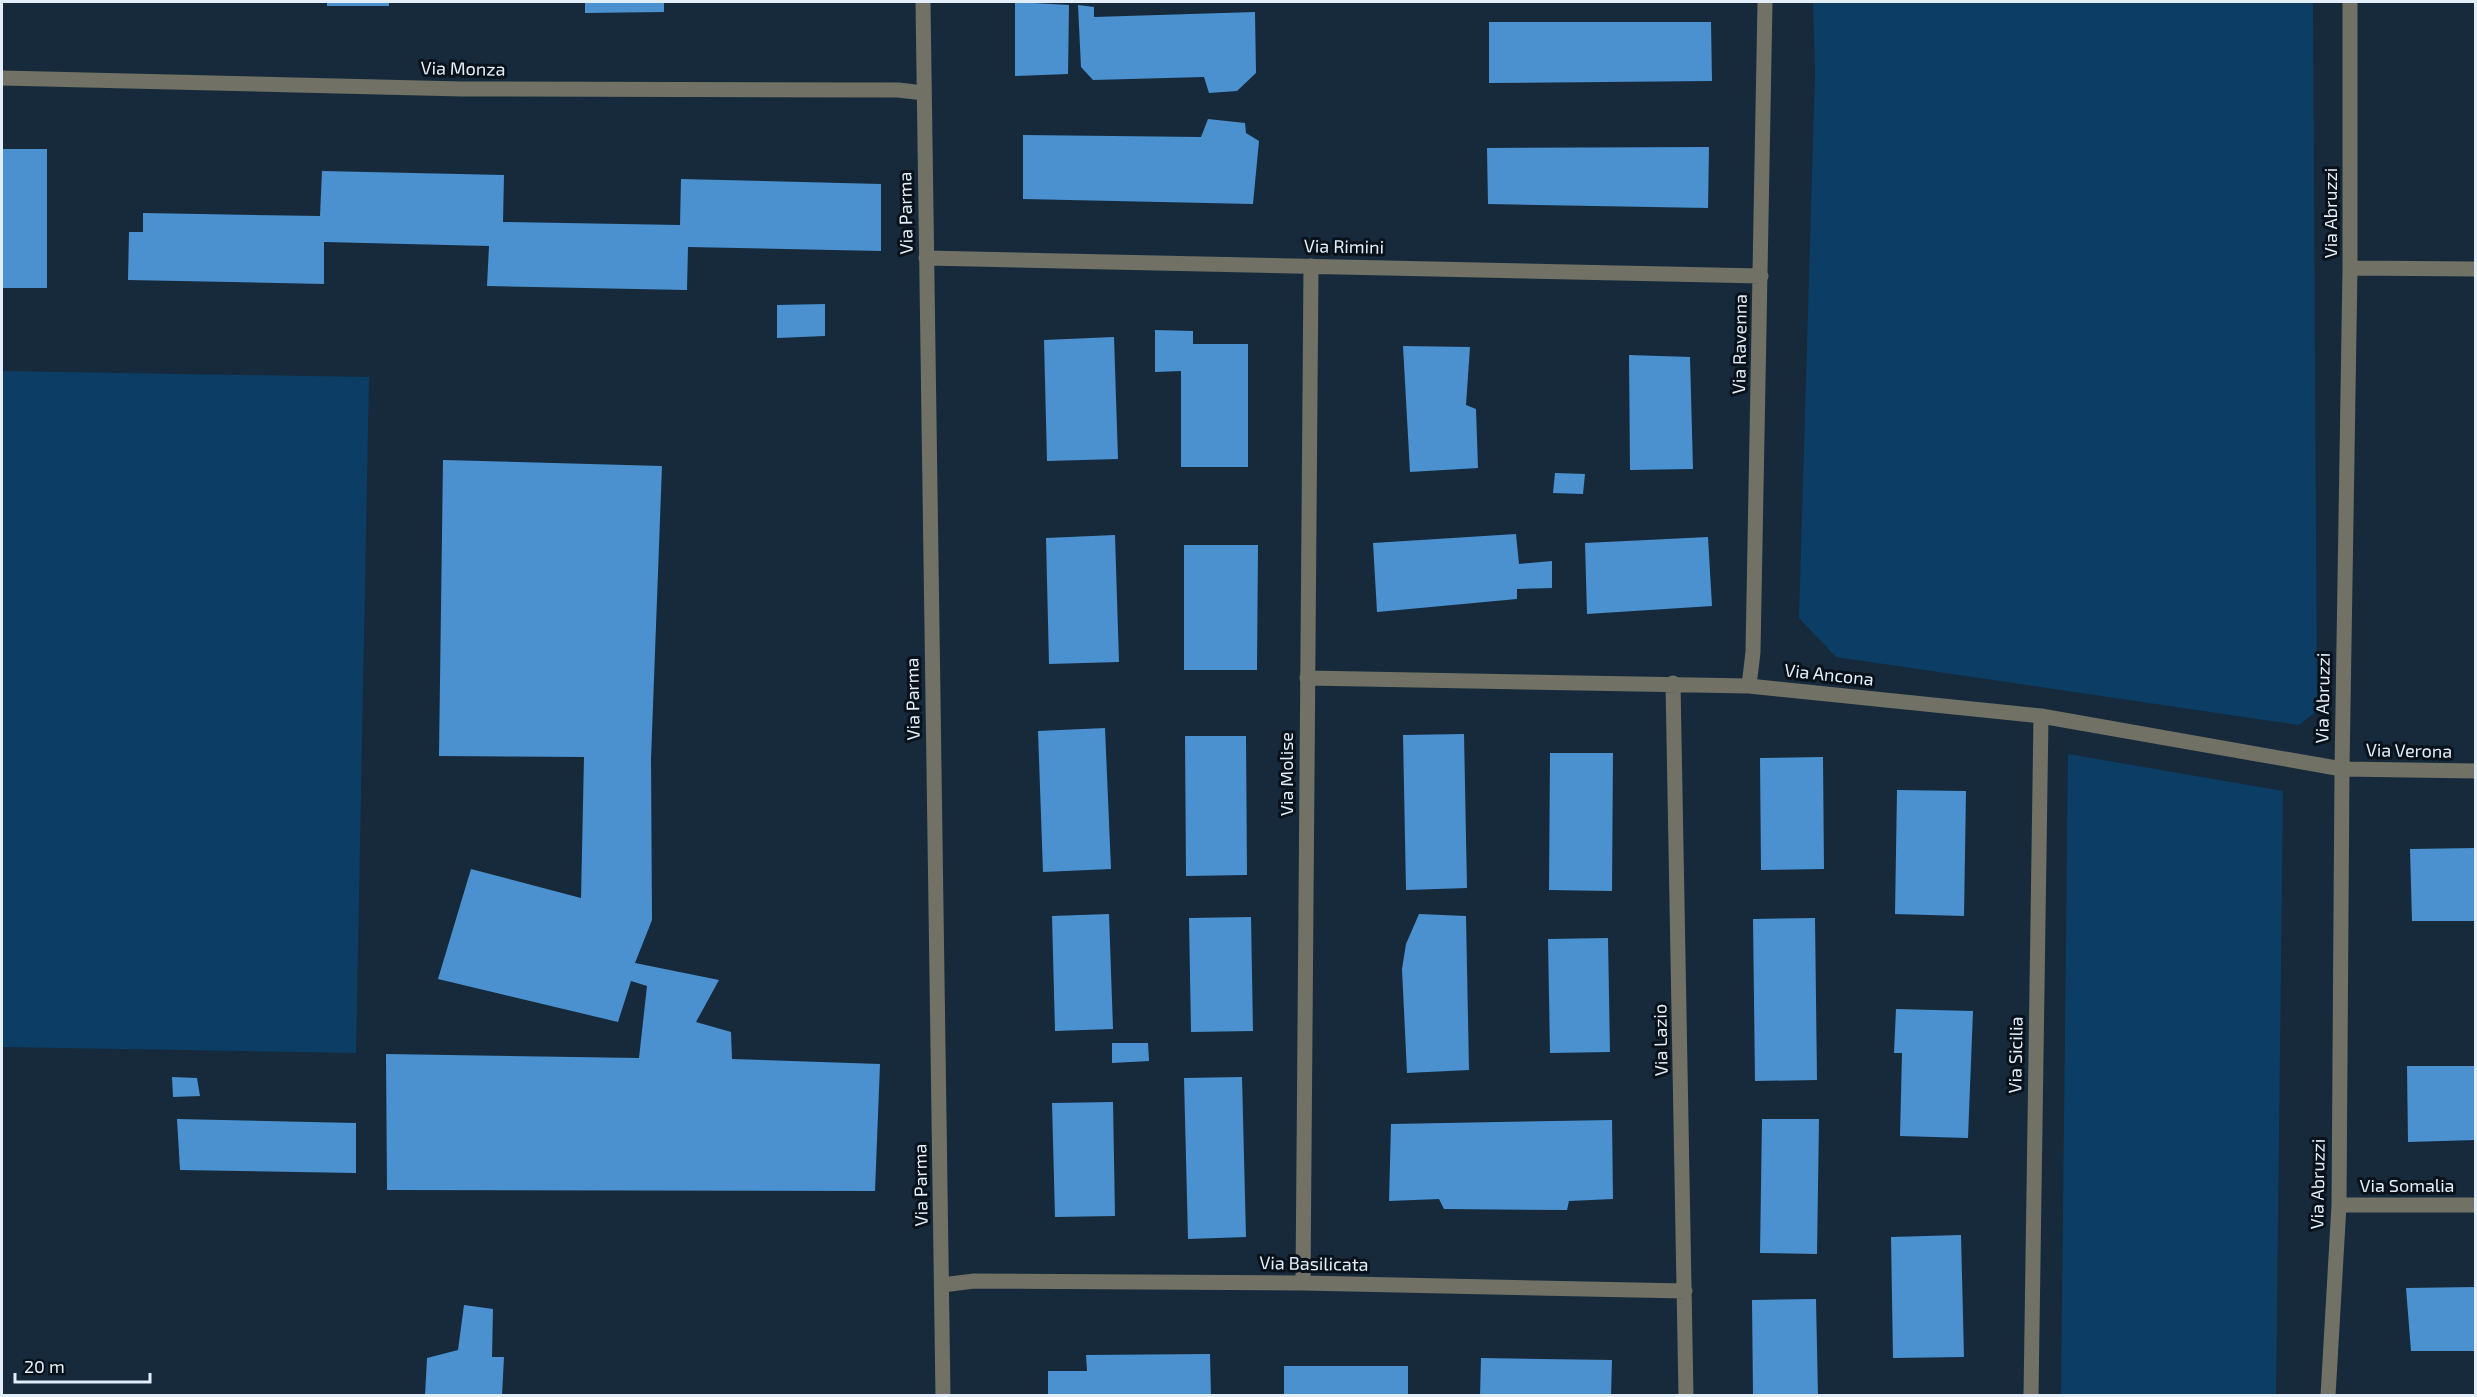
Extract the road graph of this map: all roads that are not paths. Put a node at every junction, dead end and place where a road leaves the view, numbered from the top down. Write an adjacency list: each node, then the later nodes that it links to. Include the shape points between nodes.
1 (923, 2): 5 (street, Via Parma)
2 (1765, 2): 10 (street, Via Ravenna)
3 (2350, 2): 8 (street, Via Abruzzi)
4 (2, 78): 5 (street, Via Monza, via 462,89)
5 (924, 93): 6 (street, Via Parma)
6 (926, 258): 7 (street, Via Rimini); 20 (street, Via Parma)
7 (1311, 266): 10 (street, Via Rimini); 11 (street, Via Molise)
8 (2350, 268): 9 (street); 15 (street, Via Abruzzi)
9 (2475, 269)
10 (1761, 276): 13 (street, Via Ravenna, via 1753,652)
11 (1307, 678): 12 (street, Via Ancona); 19 (street, Via Molise)
12 (1673, 683): 13 (street, Via Ancona); 21 (street, Via Lazio)
13 (1749, 686): 14 (street, Via Ancona)
14 (2041, 716): 15 (street, Via Ancona); 24 (street, Via Sicilia)
15 (2342, 769): 16 (street, Via Verona); 17 (street, Via Abruzzi)
16 (2475, 771)
17 (2339, 1205): 18 (street, Via Somalia); 25 (street, Via Abruzzi)
18 (2475, 1205)
19 (1302, 1283): 20 (street, Via Basilicata, via 974,1281); 21 (street, Via Basilicata)
20 (942, 1285): 22 (street, Via Parma)
21 (1685, 1291): 23 (street, Via Lazio)
22 (944, 1395)
23 (1686, 1395)
24 (2031, 1395)
25 (2328, 1395)

